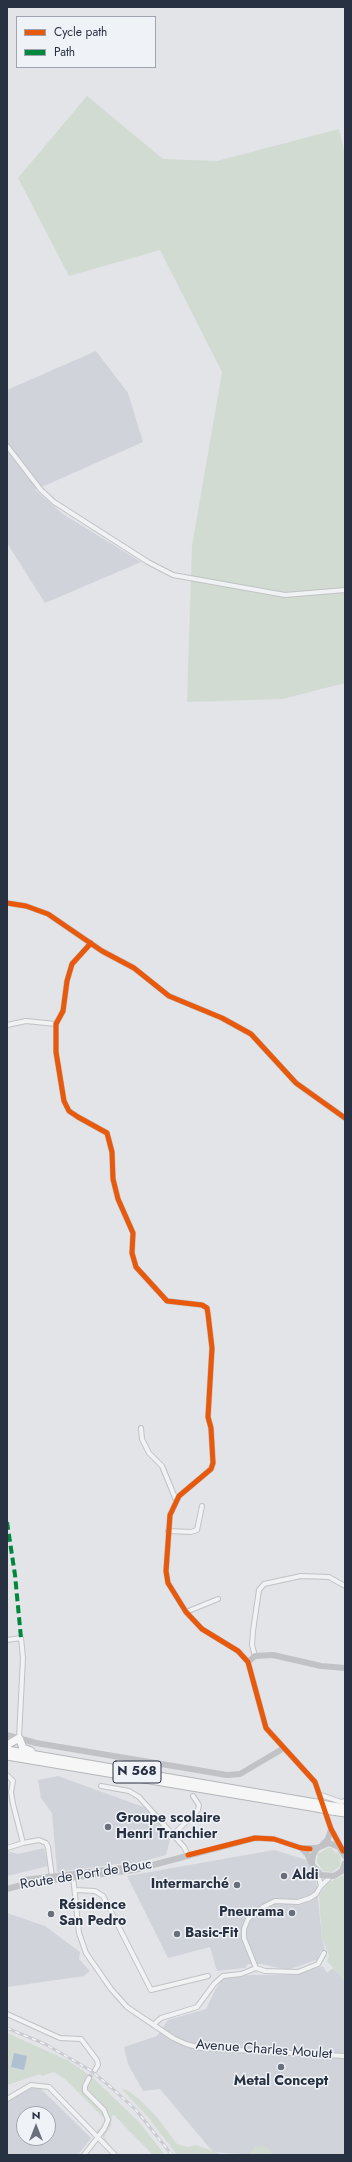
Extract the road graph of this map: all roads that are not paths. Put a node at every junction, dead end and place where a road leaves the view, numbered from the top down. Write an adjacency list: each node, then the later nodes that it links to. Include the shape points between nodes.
1 (7, 446): 2 (street, via 41,490 54,502 165,572 191,580 226,583 277,594)
2 (345, 590)
3 (7, 903): 4 (street, via 26,906 48,914)
4 (91, 943): 5 (street, via 72,964 63,1011); 7 (street, via 134,968 169,996 222,1018 251,1034 296,1083)
5 (56, 1024): 6 (street, via 26,1021); 9 (street, via 56,1052 64,1101 69,1111 78,1118 107,1133 112,1152 112,1179 133,1233 132,1253 136,1267 167,1301 202,1305 207,1308 212,1348 208,1417 212,1435 213,1463 210,1469)
6 (7, 1025)
7 (345, 1118)
8 (141, 1428): 9 (street, via 142,1439 148,1453 162,1466)
9 (178, 1498): 11 (street, via 170,1514)
10 (202, 1506): 11 (street, via 197,1530)
11 (167, 1531): 14 (street, via 168,1583)
12 (345, 1586): 16 (street, via 329,1577 302,1576 264,1584 259,1590 253,1631 252,1645)
13 (218, 1598): 14 (street)
14 (186, 1612): 17 (street, via 202,1629 238,1651)
15 (7, 1640): 20 (street, via 22,1638)
16 (255, 1656): 17 (street); 18 (street, via 273,1655 321,1666)
17 (248, 1662): 22 (street, via 266,1728)
18 (345, 1668)
19 (7, 1735): 20 (street)
20 (19, 1738): 21 (highway); 22 (street, via 227,1775 240,1774); 25 (highway, via 22,1748)
21 (7, 1745)
22 (284, 1748): 29 (street, via 315,1782)
23 (7, 1750): 25 (highway, N 568)
24 (7, 1756): 31 (highway, N 568)
25 (89, 1764): 31 (highway, N 568)
26 (7, 1775): 27 (street, via 13,1781)
27 (9, 1786): 38 (street)
28 (101, 1786): 37 (street, via 129,1791 139,1797)
29 (321, 1795): 32 (street); 36 (street)
30 (193, 1796): 37 (street, via 199,1805 198,1810)
31 (266, 1797): 33 (highway, bridge)
32 (345, 1801)
33 (332, 1808): 34 (highway); 35 (highway)
34 (345, 1808)
35 (345, 1813)
36 (331, 1829): 39 (street, via 328,1839); 42 (street)
37 (173, 1834): 43 (street)
38 (23, 1844): 40 (street); 50 (street, via 39,1840 46,1843)
39 (320, 1846): 41 (street, Route de Port de Bouc); 42 (street, Route de Port de Bouc, via 335,1844); 44 (street, via 313,1855)
40 (7, 1848)
41 (301, 1848): 43 (street, Route de Port de Bouc, via 274,1839 255,1838); 44 (street)
42 (344, 1853)
43 (188, 1855): 48 (street, Route de Port de Bouc)
44 (312, 1862): 47 (street)
45 (345, 1863): 46 (street)
46 (343, 1870): 49 (street)
47 (318, 1873): 49 (street); 52 (street)
48 (73, 1875): 50 (street, Route de Port de Bouc); 54 (street, Avenue Charles Moulet)
49 (330, 1877): 52 (street)
50 (52, 1878): 51 (street, Route de Port de Bouc); 53 (street, Route de Port de Bouc)
51 (7, 1885)
52 (321, 1886): 56 (street, via 310,1898 298,1902 275,1901 248,1919 244,1938)
53 (7, 1888)
54 (75, 1890): 57 (street, via 95,1891 104,1898 151,1990); 59 (street, Avenue Charles Moulet, via 79,1933 86,1953 127,2007)
55 (324, 1953): 56 (street, via 318,1964 298,1972 265,1971)
56 (256, 1968): 59 (street, via 222,1976 198,2007 161,2018)
57 (208, 1976)
58 (7, 2014): 61 (street, via 57,2037 81,2039 97,2060)
59 (154, 2025): 60 (street, Avenue Charles Moulet, via 186,2044 201,2048)
60 (345, 2056)
61 (95, 2070)
62 (89, 2078): 64 (street, via 85,2091 104,2110 107,2117 106,2126)
63 (7, 2099): 64 (street, via 32,2085 49,2087)
64 (99, 2137): 65 (street); 66 (street)
65 (84, 2155)
66 (115, 2155)

